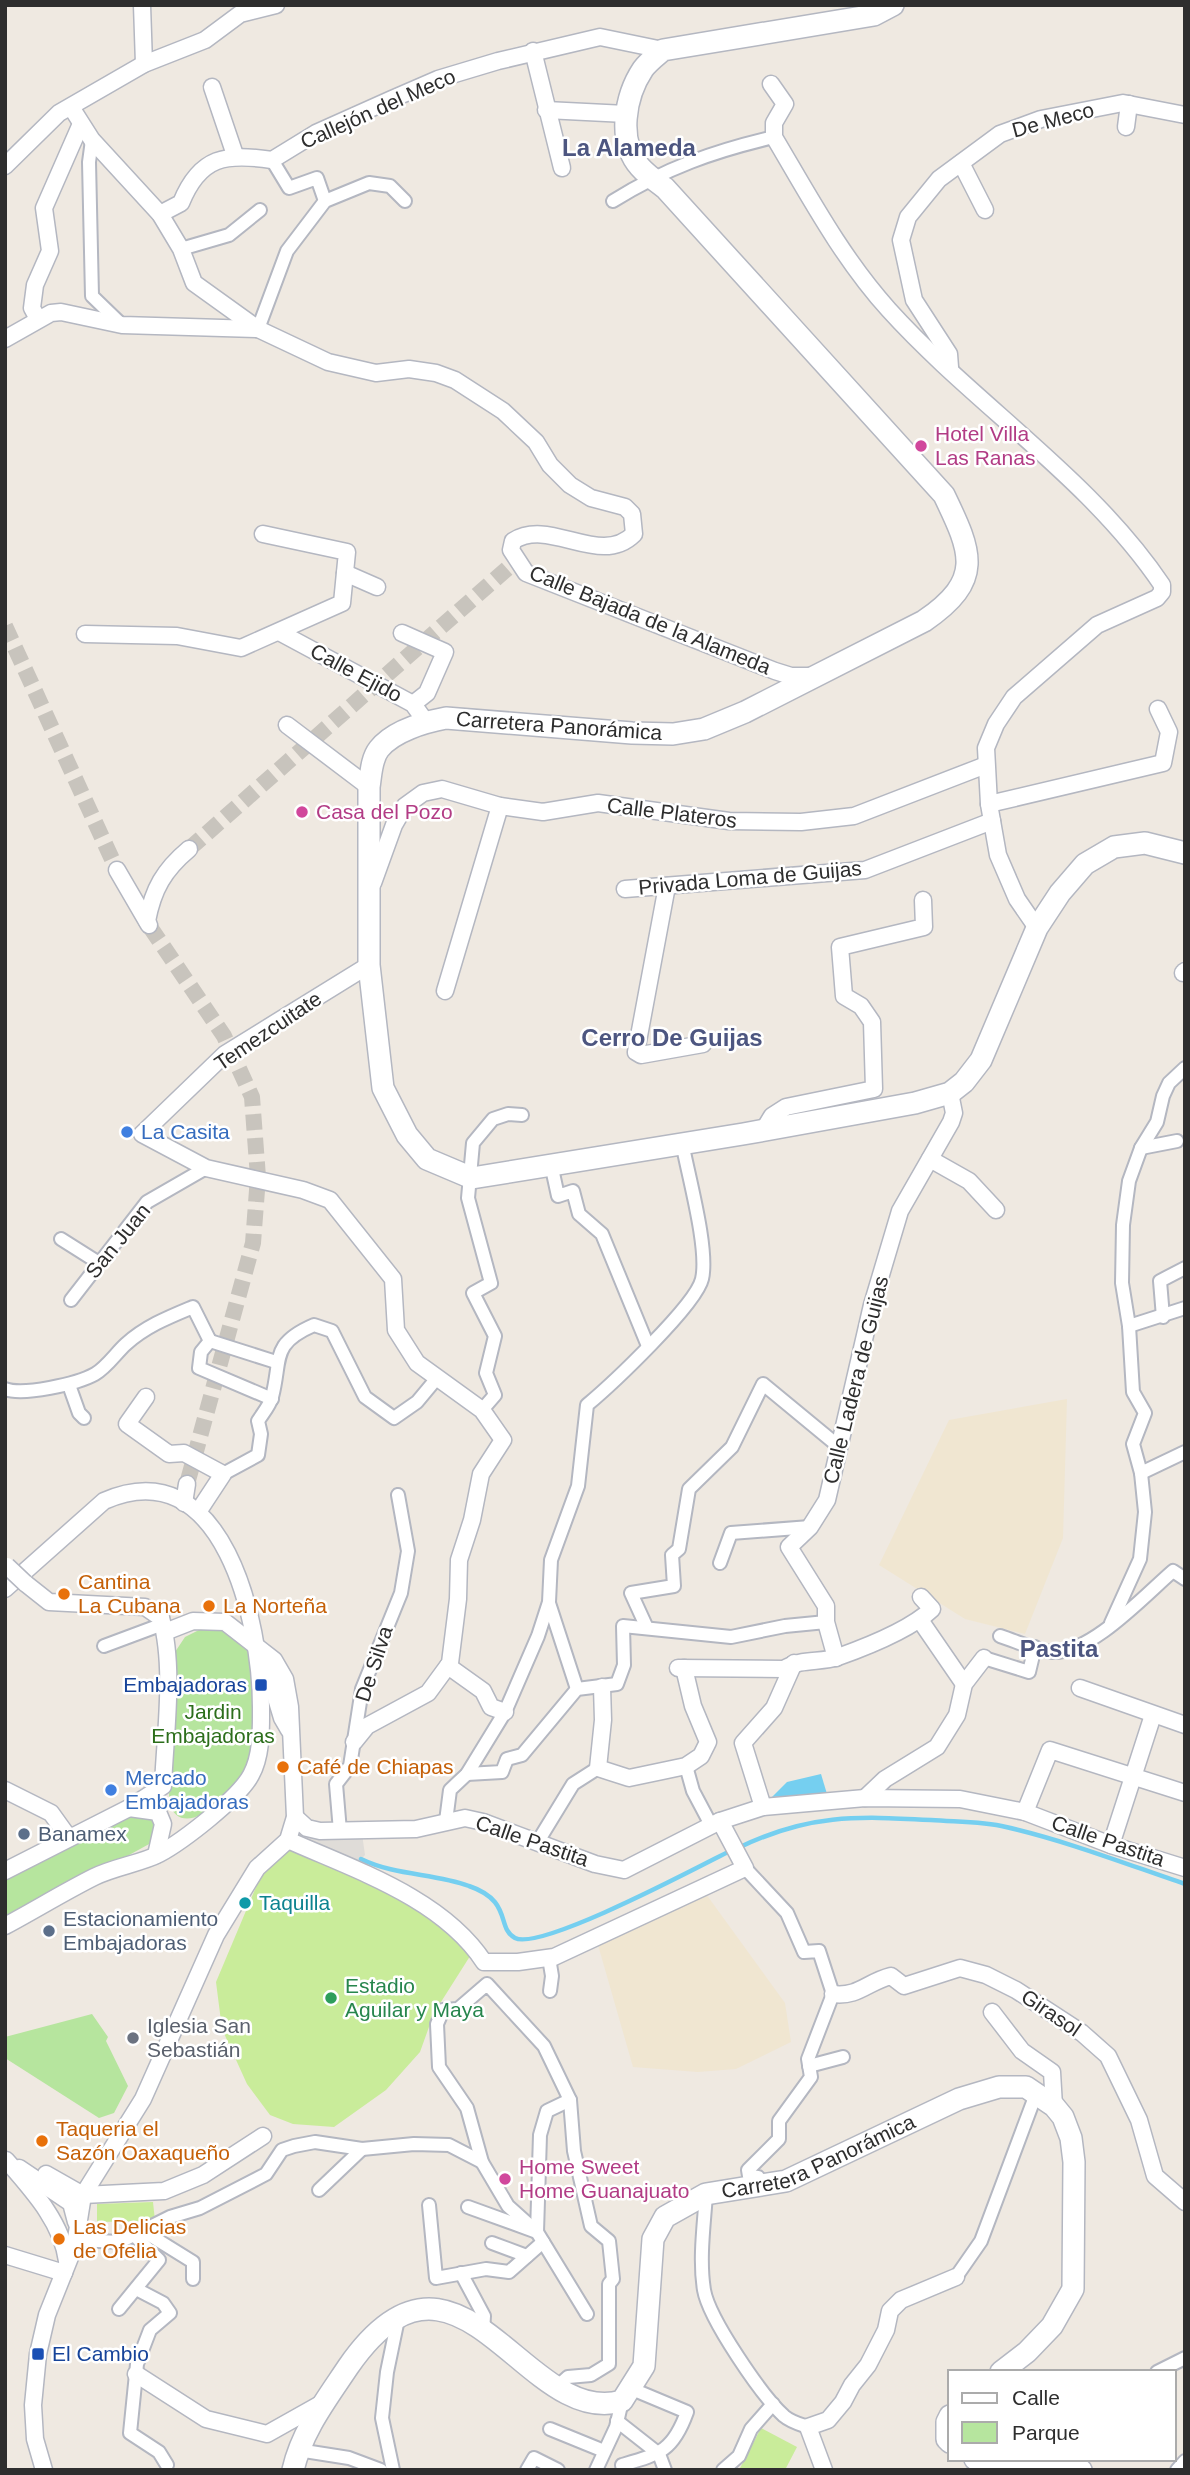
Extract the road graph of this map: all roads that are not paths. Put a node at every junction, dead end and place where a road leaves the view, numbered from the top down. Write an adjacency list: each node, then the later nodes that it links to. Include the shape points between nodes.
1 (142, 5): 6 (street)
2 (276, 5): 6 (street, via 240,14 205,40)
3 (893, 5): 4 (street, via 874,15)
4 (663, 50): 5 (street, Callejón del Meco, via 600,37); 12 (street, Carretera Panorámica, via 643,69)
5 (533, 51): 11 (street); 19 (street, Callejón del Meco, via 438,79 316,133)
6 (144, 64): 10 (street)
7 (771, 84): 16 (street, via 785,104 774,123)
8 (212, 87): 18 (street)
9 (1129, 104): 13 (street, De Meco); 15 (street); 20 (street, De Meco, via 1041,119 1000,135)
10 (71, 107): 14 (street); 21 (street, via 47,122)
11 (545, 110): 12 (street); 22 (street)
12 (626, 114): 23 (street, Carretera Panorámica, via 627,145 638,166)
13 (1185, 115)
14 (80, 126): 17 (street); 31 (street, via 44,208 50,251 35,285 32,308)
15 (1126, 127)
16 (774, 137): 23 (street, via 714,151); 35 (street, via 855,267 889,310)
17 (92, 140): 29 (street); 32 (street, via 92,296)
18 (235, 155): 19 (street); 29 (street, via 202,169 181,203)
19 (272, 160): 24 (street, via 289,188 317,178)
20 (961, 163): 28 (street); 35 (street, De Meco, via 939,179 908,216 901,240 914,300 949,354)
21 (5, 166)
22 (562, 169)
23 (652, 177): 26 (street); 42 (street, Carretera Panorámica, via 944,495 962,536 968,572 943,608)
24 (325, 201): 25 (street, via 369,183 390,186); 33 (street, via 287,251)
25 (405, 201)
26 (613, 201)
27 (260, 210): 30 (street, via 229,235)
28 (985, 210)
29 (160, 214): 30 (street)
30 (181, 249): 33 (street, via 194,283)
31 (38, 319): 32 (street, Calle Bajada de la Alameda, via 61,312); 34 (street)
32 (122, 324): 33 (street, Calle Bajada de la Alameda)
33 (258, 329): 42 (street, Calle Bajada de la Alameda, via 328,362 376,373 420,369 455,380 503,411 536,442 570,485 591,498 625,507 635,524 634,534 617,544 597,545 544,534 520,536 513,541 511,562 526,573 775,671)
34 (5, 339)
35 (951, 369): 47 (street, via 1112,524 1162,585 1157,597 1097,625 1014,697 986,748)
36 (263, 534): 37 (street, via 346,552)
37 (345, 573): 38 (street); 39 (street, via 342,603)
38 (377, 587)
39 (279, 632): 41 (street, via 241,648 177,636); 43 (street, Calle Ejido)
40 (402, 633): 43 (street, via 444,652 427,693)
41 (85, 634)
42 (816, 676): 45 (street, Carretera Panorámica, via 726,721 673,734 446,719)
43 (413, 704): 45 (street, Calle Ejido)
44 (1158, 709): 49 (street, via 1169,732 1163,763)
45 (426, 722): 48 (street, Carretera Panorámica, via 380,748)
46 (287, 725): 48 (street)
47 (986, 765): 49 (street); 50 (street, Calle Plateros, via 854,817 802,822 729,821 598,803 542,812)
48 (369, 787): 57 (street, Carretera Panorámica)
49 (989, 804): 51 (street)
50 (500, 806): 57 (street, Calle Plateros, via 442,789 423,793 405,806 394,825); 61 (street)
51 (992, 821): 55 (street, Privada Loma de Guijas, via 865,870); 59 (street, via 998,855 1017,899)
52 (189, 849): 54 (street, via 161,876 151,899 148,924)
53 (1185, 853): 59 (street, via 1145,843 1114,848 1085,864)
54 (117, 870)
55 (667, 886): 56 (street, Privada Loma de Guijas); 62 (street, via 636,1052)
56 (625, 889)
57 (371, 890): 60 (street, Carretera Panorámica)
58 (923, 900): 66 (street, via 925,927 840,947 844,996 861,1006 873,1023 874,1089 786,1107 772,1116)
59 (1037, 928): 64 (street, via 981,1060)
60 (369, 965): 72 (street, Temezcuitate, via 225,1054 143,1133); 73 (street, Carretera Panorámica, via 383,1088 394,1114 427,1159)
61 (445, 992)
62 (703, 1044)
63 (1185, 1068): 69 (street, via 1169,1083 1157,1122)
64 (950, 1093): 66 (street); 70 (street, Calle Ladera de Guijas, via 954,1113)
65 (522, 1115): 73 (street, via 493,1119 473,1143)
66 (763, 1131): 68 (street)
67 (1177, 1141): 69 (street)
68 (682, 1142): 71 (street); 83 (street, via 702,1250 702,1280)
69 (1141, 1149): 81 (street, via 1129,1181 1124,1225 1122,1283)
70 (930, 1159): 74 (street, via 969,1181); 92 (street, Calle Ladera de Guijas, via 900,1211)
71 (551, 1164): 73 (street); 83 (street, via 558,1196 573,1191 579,1214 603,1234)
72 (206, 1168): 76 (street, San Juan, via 147,1202); 85 (street, via 330,1199 393,1279 396,1330 417,1363)
73 (472, 1178): 90 (street, via 468,1198 491,1283 473,1293 495,1336 486,1373 495,1395)
74 (996, 1210)
75 (61, 1239): 76 (street)
76 (99, 1263): 78 (street, San Juan)
77 (1185, 1268): 80 (street, via 1160,1281)
78 (71, 1300)
79 (1185, 1308): 80 (street)
80 (1163, 1317): 81 (street)
81 (1129, 1326): 94 (street, via 1133,1392 1145,1413 1133,1444)
82 (210, 1342): 84 (street); 86 (street, via 193,1307 155,1323 96,1373); 89 (street, via 201,1352 199,1368)
83 (648, 1346): 105 (street, via 587,1405 578,1486 551,1560)
84 (276, 1362): 85 (street, via 297,1333 314,1325 332,1331 365,1397 394,1418 417,1402); 89 (street)
85 (437, 1378): 90 (street)
86 (69, 1385): 87 (street, via 15,1393); 91 (street)
87 (5, 1389)
88 (146, 1397): 95 (street, via 127,1424 169,1454 184,1453)
89 (272, 1399): 95 (street, via 258,1421 258,1455)
90 (482, 1410): 119 (street, via 503,1440 481,1474 459,1560)
91 (85, 1418)
92 (837, 1445): 99 (street, Calle Ladera de Guijas, via 827,1500); 111 (street, via 762,1384 732,1447 689,1489 679,1549 672,1555 674,1586 631,1593)
93 (1185, 1452): 94 (street)
94 (1141, 1473): 109 (street, via 1145,1512 1140,1559)
95 (223, 1474): 98 (street)
96 (187, 1484): 98 (street)
97 (398, 1495): 127 (street, De Silva, via 408,1551 403,1583 362,1689)
98 (191, 1508): 103 (street, via 153,1493 122,1493 104,1501); 106 (street, via 209,1522 240,1577)
99 (810, 1527): 100 (street, via 732,1533); 108 (street, Calle Ladera de Guijas, via 789,1547 827,1606)
100 (720, 1563)
101 (6, 1566): 110 (street, bridge, via 49,1602 145,1607)
102 (1185, 1579): 109 (street, via 1173,1571)
103 (5, 1589)
104 (921, 1597): 107 (street, via 932,1609)
105 (549, 1602): 123 (street); 124 (street)
106 (248, 1609): 110 (street, via 235,1616); 114 (street)
107 (920, 1620): 116 (street); 120 (street)
108 (827, 1622): 111 (street, via 731,1637); 116 (street, Calle Ladera de Guijas)
109 (1111, 1623): 115 (street, via 1092,1640 1070,1650 1051,1652)
110 (163, 1624): 113 (street); 114 (street, via 215,1620 234,1626); 132 (street)
111 (647, 1628): 121 (street, via 623,1626 624,1665 617,1684)
112 (1000, 1636): 115 (street)
113 (104, 1646)
114 (259, 1647): 139 (street, via 285,1679); 143 (street, via 256,1763 244,1786)
115 (1035, 1647): 117 (street, via 1029,1672)
116 (836, 1657): 118 (street)
117 (984, 1658): 120 (street)
118 (794, 1662): 128 (street, via 784,1669 681,1668 708,1742 701,1756); 136 (street, via 774,1708 743,1743)
119 (448, 1666): 124 (street, via 483,1690 491,1707); 127 (street, via 428,1693 367,1726)
120 (964, 1684): 135 (street, via 957,1715 937,1747 885,1779)
121 (602, 1687): 123 (street); 129 (street)
122 (1080, 1688): 125 (street)
123 (577, 1689): 130 (street, via 522,1755 507,1759 502,1772)
124 (505, 1712): 130 (street)
125 (1153, 1715): 126 (street); 131 (street)
126 (1185, 1725)
127 (354, 1742): 142 (street, De Silva, via 350,1766 336,1784)
128 (686, 1766): 129 (street, via 629,1778); 141 (street, via 693,1791)
129 (598, 1768): 146 (street, via 573,1784)
130 (467, 1774): 140 (street, via 450,1790)
131 (1133, 1777): 134 (street); 138 (street, via 1050,1750); 147 (street)
132 (163, 1786): 137 (street); 143 (street, via 168,1820 175,1830)
133 (5, 1790): 144 (street, via 51,1813)
134 (1185, 1793)
135 (865, 1798): 136 (street, Calle Pastita); 138 (street, Calle Pastita, via 960,1799)
136 (763, 1807): 141 (street, Calle Pastita)
137 (130, 1808): 144 (street); 148 (street, via 158,1812 163,1824)
138 (1025, 1812): 147 (street, Calle Pastita)
139 (295, 1817): 142 (street, Calle Pastita, via 307,1828); 145 (street)
140 (446, 1821): 142 (street, Calle Pastita, via 416,1829); 146 (street, Calle Pastita, via 465,1818 483,1822)
141 (716, 1823): 146 (street, Calle Pastita, via 624,1870); 149 (street, via 734,1842)
142 (340, 1831)
143 (188, 1835): 148 (street)
144 (69, 1838): 151 (street)
145 (288, 1840): 153 (street, via 387,1884 469,1939 484,1962); 169 (street, via 257,1868 216,1935 143,2099)
146 (537, 1843)
147 (1111, 1845): 150 (street, Calle Pastita)
148 (156, 1855): 152 (street, via 94,1877)
149 (743, 1864): 153 (street); 155 (street, via 787,1913 804,1952 819,1951)
150 (1185, 1868)
151 (5, 1871)
152 (5, 1926)
153 (549, 1958): 154 (street)
154 (551, 1991)
155 (833, 1994): 158 (street); 170 (street, Girasol, via 849,1996 891,1976 904,1986 960,1968 1016,1990 1075,2028 1108,2056 1139,2120 1155,2176)
156 (992, 2012): 161 (street, via 1022,2051 1052,2071)
157 (843, 2057): 158 (street)
158 (809, 2066): 166 (street, via 811,2077 779,2121 779,2139 748,2170)
159 (1036, 2094): 161 (street, Carretera Panorámica); 166 (street, Carretera Panorámica, via 1026,2087 999,2087 959,2099 786,2181); 181 (street, via 981,2241)
160 (570, 2100): 165 (street, via 544,2046 486,1984 458,2009 443,2010 437,2024 439,2067 467,2108); 174 (street, via 547,2111 540,2135); 192 (street, via 574,2151 591,2226 609,2241 613,2279 609,2284 609,2364 591,2375 568,2377)
161 (1054, 2106): 189 (street, Carretera Panorámica, via 1071,2138 1074,2162 1073,2289 1052,2326)
162 (263, 2136): 169 (street, via 203,2175 164,2191)
163 (362, 2149): 165 (street, via 449,2145); 167 (street); 173 (street, via 315,2142 282,2150 266,2174)
164 (6, 2160): 169 (street, via 56,2178); 175 (street, via 71,2203); 179 (street, via 43,2206 64,2242)
165 (482, 2162): 174 (street, via 508,2206)
166 (761, 2186): 168 (street, Carretera Panorámica)
167 (319, 2190)
168 (706, 2194): 194 (street, Carretera Panorámica, via 665,2217 653,2239 643,2366); 195 (street, via 704,2291 745,2367)
169 (83, 2195): 175 (street)
170 (1185, 2202)
171 (429, 2205): 180 (street, via 436,2278)
172 (468, 2207): 174 (street)
173 (139, 2233): 175 (street, via 120,2242); 182 (street, via 193,2262); 183 (street, via 159,2260)
174 (540, 2237): 178 (street); 186 (street)
175 (76, 2240): 179 (street)
176 (492, 2243): 178 (street)
177 (5, 2255): 179 (street)
178 (527, 2256): 180 (street, via 509,2272)
179 (66, 2268): 205 (street, via 47,2315 38,2354 33,2405 35,2439)
180 (461, 2273): 187 (street, via 484,2316)
181 (956, 2277): 196 (street, via 901,2300 890,2311 868,2365 842,2402 828,2420)
182 (192, 2279)
183 (138, 2290): 184 (street); 191 (street, via 163,2303 170,2313 150,2330)
184 (118, 2309)
185 (399, 2314): 187 (street, via 444,2311); 193 (street, via 362,2346); 207 (street, via 382,2418)
186 (587, 2314)
187 (483, 2331): 192 (street)
188 (1185, 2358): 190 (street)
189 (1004, 2370)
190 (1161, 2370)
191 (136, 2374): 193 (street, via 206,2419 267,2434); 203 (street, via 130,2433 159,2452)
192 (558, 2386): 194 (street, via 584,2403)
193 (325, 2401): 200 (street)
194 (624, 2404): 198 (street); 199 (street); 199 (street, via 687,2412 678,2437)
195 (773, 2404): 196 (street, via 785,2417); 213 (street, via 751,2429 739,2456)
196 (808, 2427): 214 (street)
197 (550, 2429): 198 (street)
198 (604, 2451): 210 (street)
199 (659, 2454): 211 (street, via 622,2465); 212 (street)
200 (295, 2460): 206 (street, via 349,2458)
201 (994, 2461): 204 (street)
202 (1185, 2461): 216 (street)
203 (167, 2465)
204 (1051, 2467): 215 (street)
205 (44, 2470)
206 (381, 2470)
207 (393, 2470)
208 (527, 2470): 209 (street, via 534,2458)
209 (558, 2470)
210 (596, 2470)
211 (623, 2470)
212 (665, 2470)
213 (723, 2470)
214 (824, 2470)
215 (1082, 2470)
216 (1177, 2470)

